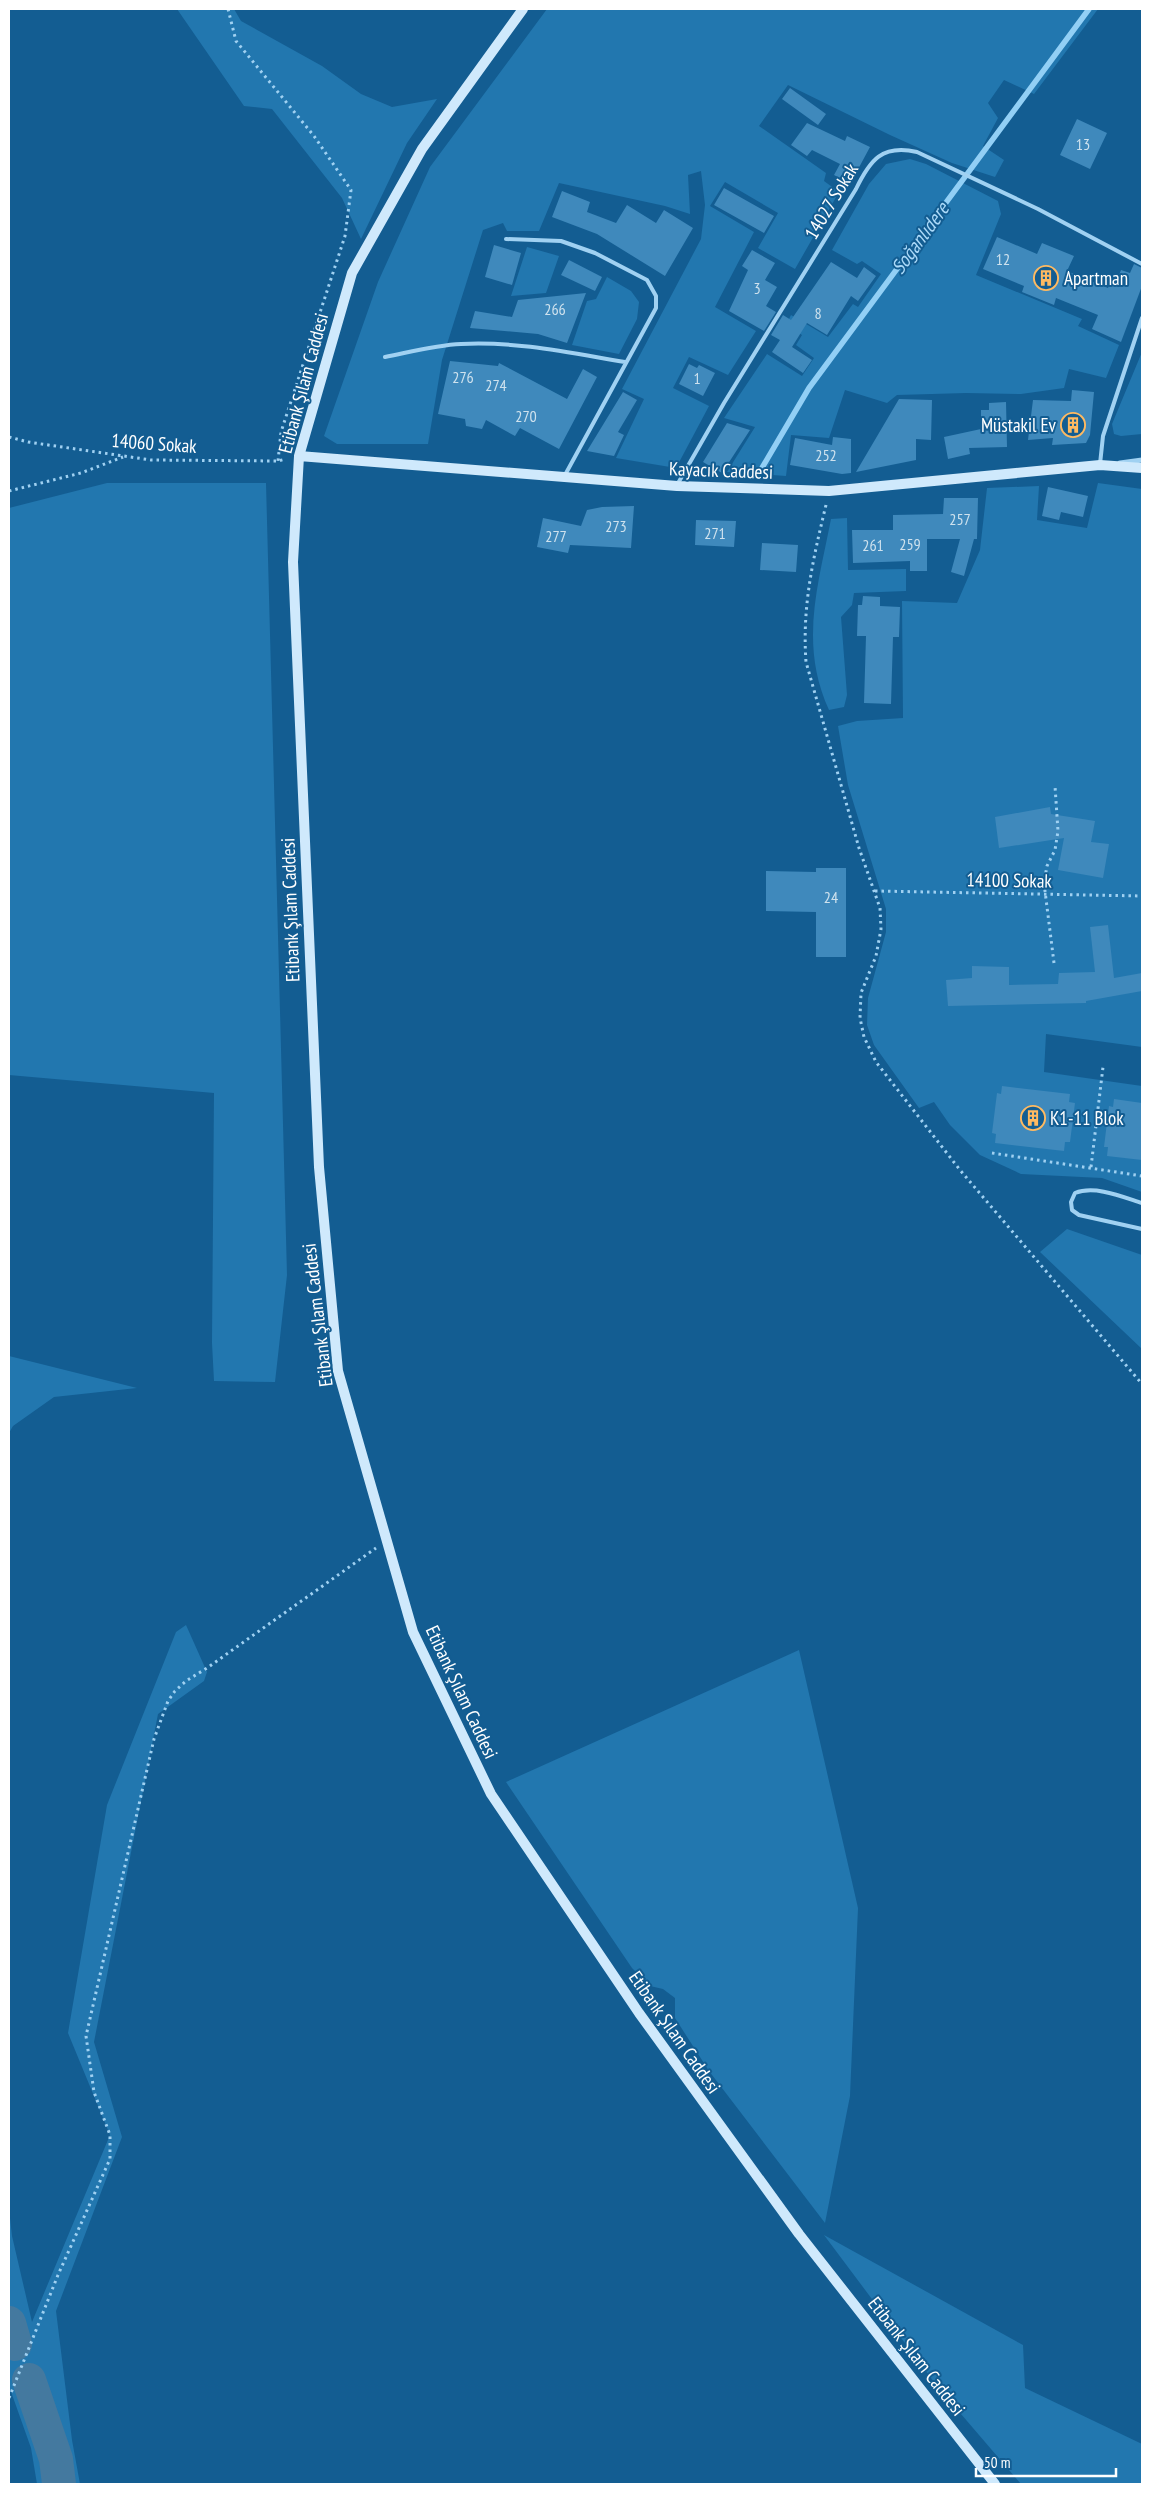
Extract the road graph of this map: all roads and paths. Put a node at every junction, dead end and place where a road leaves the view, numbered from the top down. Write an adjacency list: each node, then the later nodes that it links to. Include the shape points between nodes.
1 (228, 9): 12 (path, via 236,41 314,136 351,190 345,236 281,432)
2 (522, 9): 10 (street, Etibank Şılam Caddesi, via 422,149 352,274)
3 (506, 239): 7 (lane, via 561,241 595,253 647,280 656,296 656,308)
4 (1142, 264): 16 (lane, 14027 Sokak, via 1038,209 917,152 897,149 878,156 870,163)
5 (1142, 318): 13 (lane, via 1103,436)
6 (385, 356): 7 (lane, via 460,344 500,344)
7 (625, 362): 15 (lane)
8 (9, 437): 9 (path, 14060 Sokak)
9 (124, 456): 12 (path, 14060 Sokak, via 151,460); 17 (path, via 81,473)
10 (299, 456): 12 (path, 14060 Sokak); 15 (street, Kayacık Caddesi); 31 (street, Etibank Şılam Caddesi, via 293,562 319,1167 338,1372)
11 (1142, 460): 13 (street)
12 (278, 461)
13 (1100, 465): 14 (street, Kayacık Caddesi); 18 (street, Kayacık Caddesi)
14 (1142, 468)
15 (564, 478): 16 (street, Kayacık Caddesi)
16 (676, 486): 18 (street, Kayacık Caddesi)
17 (9, 491)
18 (829, 491): 20 (path, via 808,580 806,662 859,848)
19 (1054, 786): 21 (path, via 1058,831 1055,850 1047,866)
20 (875, 891): 21 (path, 14100 Sokak); 30 (path, via 881,929 876,956 861,993 860,1018 864,1037 876,1062 960,1170)
21 (1045, 895): 22 (path, 14100 Sokak); 23 (path)
22 (1142, 896)
23 (1054, 963)
24 (1103, 1066): 26 (path)
25 (992, 1153): 26 (path)
26 (1091, 1167): 27 (path)
27 (1142, 1176)
28 (1142, 1203): 29 (lane, via 1089,1191 1076,1193 1071,1202 1072,1210 1079,1215)
29 (1142, 1229)
30 (1142, 1384)
31 (387, 1541): 32 (path, via 186,1681 168,1701 147,1764 86,2036 94,2092 110,2135 110,2159 58,2275); 33 (street, Etibank Şılam Caddesi, via 413,1632 491,1794 639,2013 793,2226)
32 (9, 2398)
33 (995, 2484)

